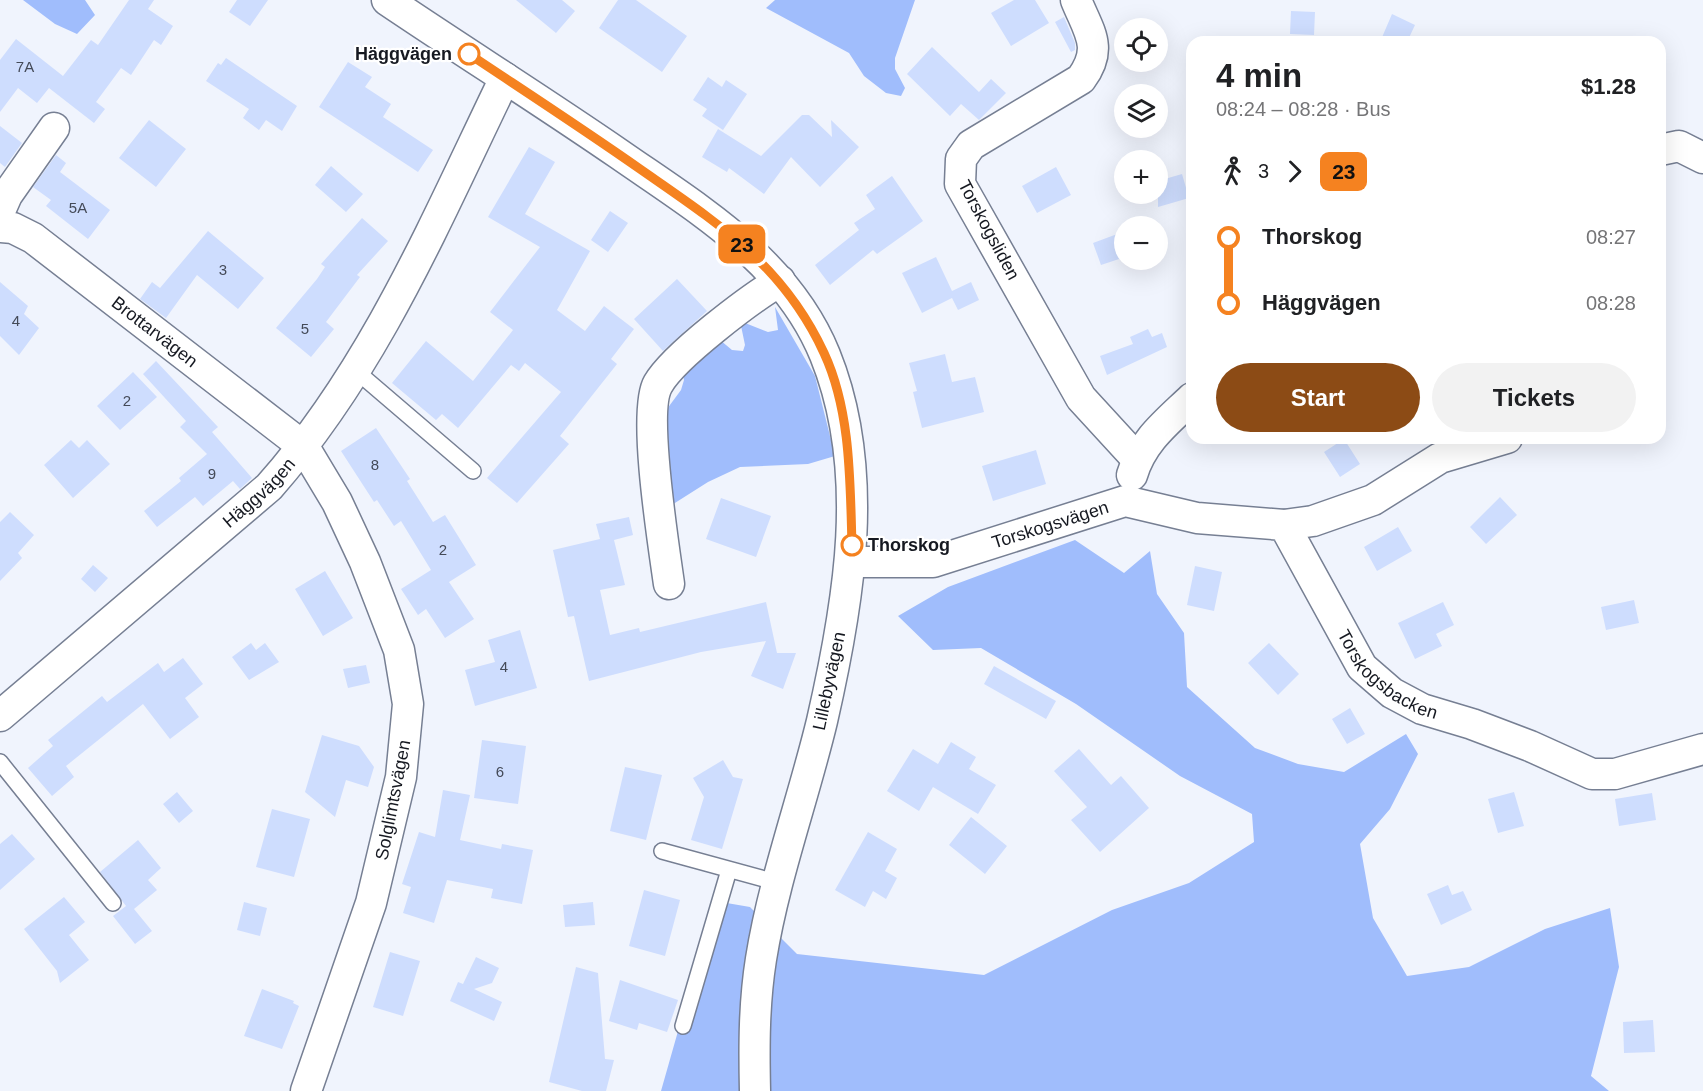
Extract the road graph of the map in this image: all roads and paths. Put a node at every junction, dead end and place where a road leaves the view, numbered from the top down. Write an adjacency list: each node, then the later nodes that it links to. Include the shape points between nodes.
1 (387, 0): 3 (street, Lillebyvägen)
2 (1076, 0): 14 (street, Torskogsliden, via 1095,45 1088,70 1081,79 971,145 961,159 960,183 1081,398)
3 (505, 78): 9 (street, Lillebyvägen, via 718,223); 10 (street, Häggvägen, via 404,288)
4 (54, 128): 7 (street)
5 (1666, 149): 6 (street, via 1679,146)
6 (1703, 158)
7 (0, 211)
8 (0, 226): 13 (street, Brottarvägen, via 33,238)
9 (780, 281): 18 (street, Lillebyvägen, via 824,354 835,390 850,478); 19 (street, via 672,366 657,386 653,426 657,495)
10 (355, 370): 13 (street, Häggvägen); 15 (lane)
11 (1186, 404): 14 (street, Torskogsvägen, via 1152,435)
12 (1487, 444): 17 (street, via 1440,458 1373,500 1314,521)
13 (304, 447): 20 (street, Häggvägen, via 269,487); 28 (street, Solglimtsvägen, via 337,502 369,572 399,650 408,704 401,777 373,894)
14 (1137, 459): 16 (street, Torskogsvägen)
15 (473, 471)
16 (1125, 501): 17 (street, via 1197,518); 18 (street, Torskogsvägen, via 933,562)
17 (1284, 525): 21 (street, Torskogsbacken, via 1362,667 1392,693 1422,710 1511,739 1592,774 1615,774)
18 (850, 562): 25 (street, Lillebyvägen, via 845,608 822,720)
19 (669, 584)
20 (0, 716)
21 (1703, 749)
22 (0, 762): 26 (lane)
23 (662, 851): 24 (lane)
24 (729, 870): 25 (lane); 27 (lane)
25 (779, 883): 29 (street, Lillebyvägen, via 761,957 753,1028)
26 (113, 903)
27 (683, 1026)
28 (306, 1091)
29 (755, 1091)

